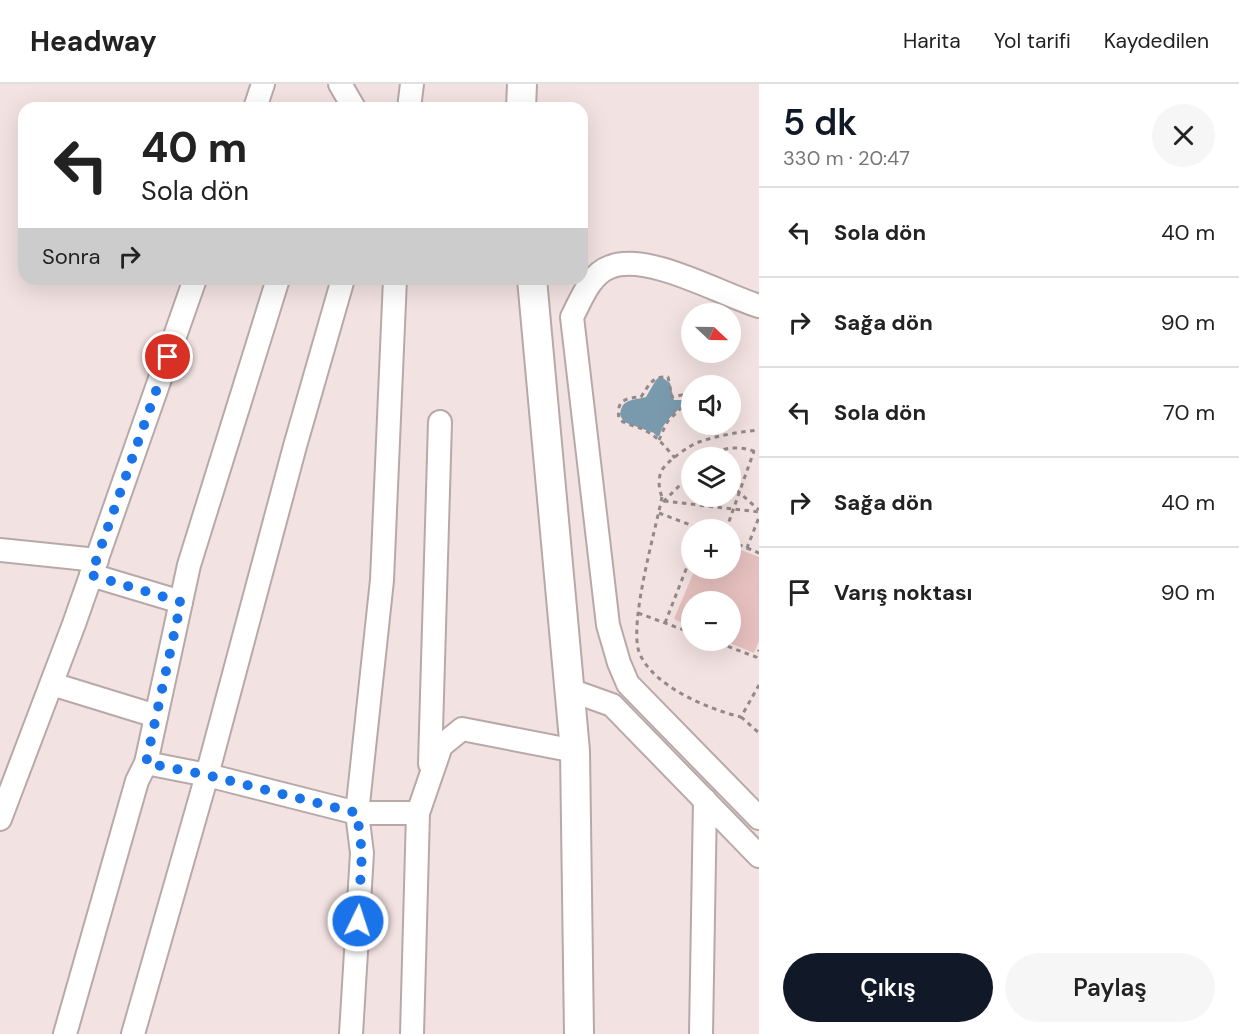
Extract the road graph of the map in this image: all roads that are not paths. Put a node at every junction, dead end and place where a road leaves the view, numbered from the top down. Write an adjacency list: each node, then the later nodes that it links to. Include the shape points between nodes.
1 (263, 84): 5 (street)
2 (340, 84): 6 (street)
3 (412, 84): 7 (street)
4 (522, 84): 8 (main road)
5 (257, 102)
6 (350, 102)
7 (410, 102)
8 (521, 102)
9 (588, 284): 16 (street, via 609,267 652,265)
10 (193, 285): 19 (street)
11 (276, 285): 20 (street)
12 (341, 285): 26 (street)
13 (396, 285): 29 (street, via 382,580)
14 (533, 285): 22 (main road)
15 (588, 285): 31 (street, via 572,317 608,625 619,663 628,684)
16 (759, 306)
17 (440, 422): 27 (street)
18 (0, 550): 19 (street)
19 (94, 568): 20 (street); 21 (street)
20 (181, 602): 23 (street)
21 (52, 684): 23 (street); 32 (street)
22 (570, 690): 24 (main road); 28 (street, via 612,705)
23 (156, 716): 25 (street)
24 (575, 751): 27 (street, via 462,729 441,746); 38 (main road)
25 (146, 763): 26 (street); 34 (street, via 137,781)
26 (207, 775): 29 (street); 35 (street)
27 (429, 780): 30 (street)
28 (705, 800): 33 (street); 39 (street)
29 (357, 813): 30 (street); 36 (street, via 362,853)
30 (418, 813): 37 (street)
31 (759, 818)
32 (0, 819)
33 (759, 856)
34 (65, 1034)
35 (133, 1034)
36 (351, 1034)
37 (412, 1034)
38 (579, 1034)
39 (700, 1034)

